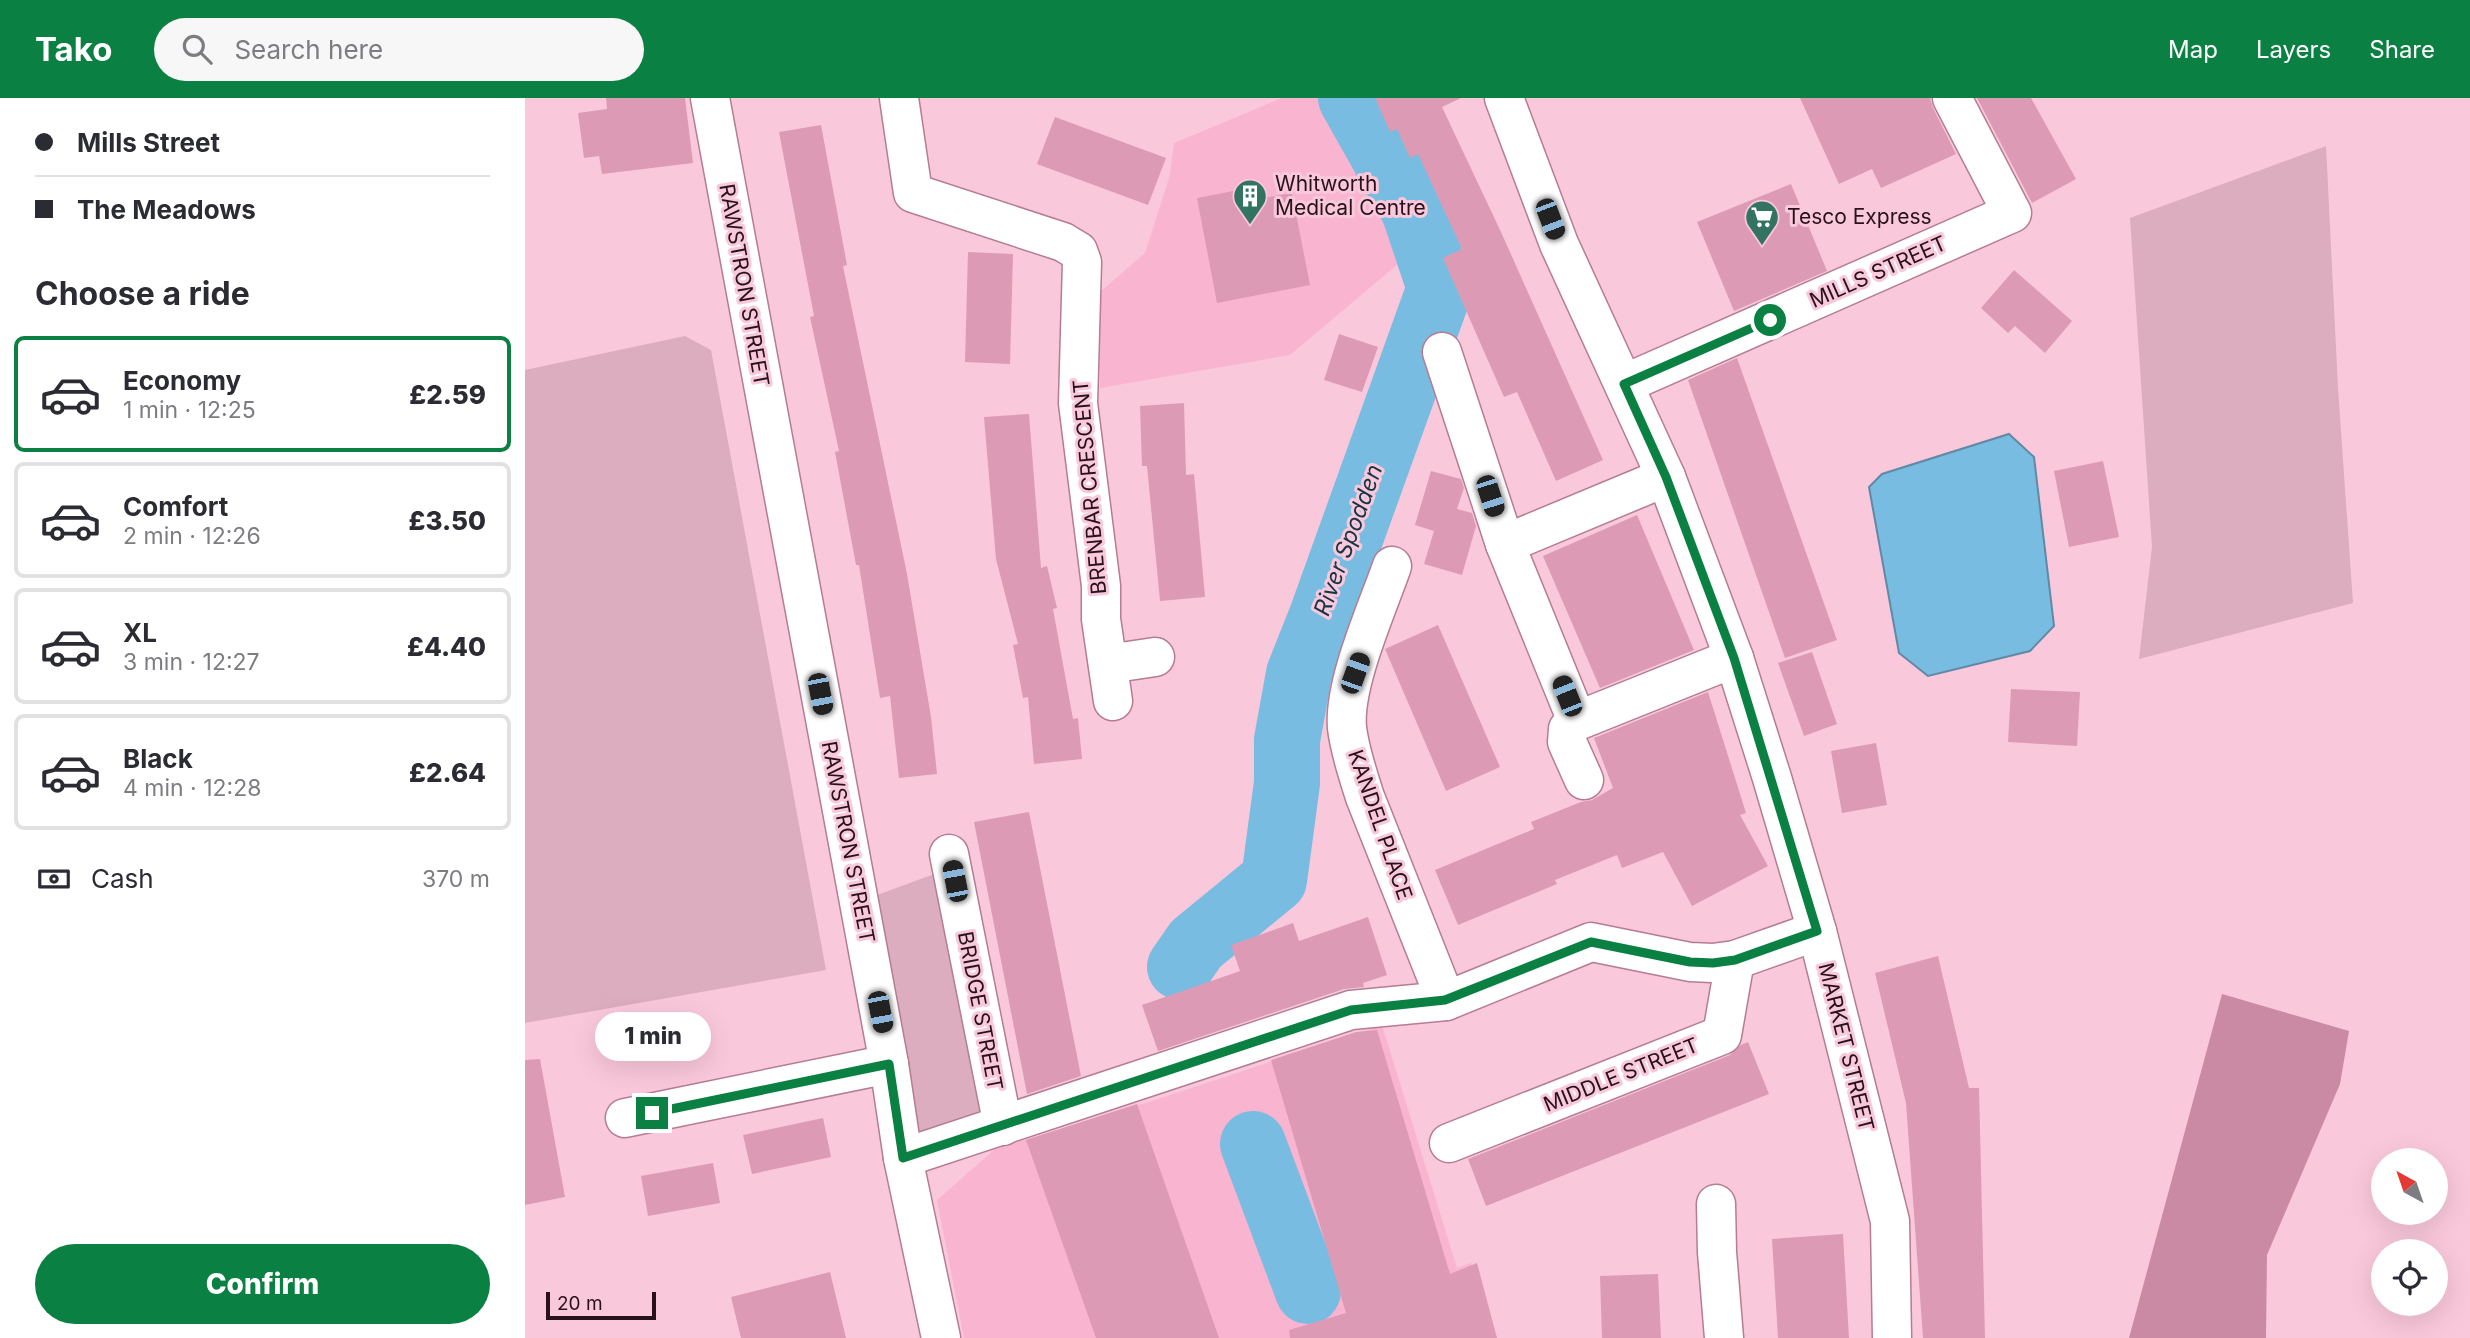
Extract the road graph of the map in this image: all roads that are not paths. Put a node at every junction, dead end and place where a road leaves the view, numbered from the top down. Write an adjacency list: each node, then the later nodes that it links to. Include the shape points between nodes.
1 (710, 98): 20 (street, RAWSTRON STREET)
2 (899, 98): 12 (street, BRENBAR CRESCENT, via 913,193 1063,242 1078,251 1082,262 1078,403)
3 (1504, 98): 6 (street, MARKET STREET, via 1559,244)
4 (1952, 98): 6 (street, MILLS STREET, via 2012,213)
5 (1442, 352): 8 (street)
6 (1624, 384): 7 (street, MARKET STREET)
7 (1666, 477): 8 (street); 11 (street, MARKET STREET)
8 (1505, 544): 14 (street)
9 (1392, 566): 19 (street, KANDEL PLACE, via 1355,673 1347,727 1365,797)
10 (1155, 657): 12 (street)
11 (1734, 658): 14 (street); 17 (street, MARKET STREET)
12 (1108, 664): 13 (street, BRENBAR CRESCENT)
13 (1112, 702)
14 (1577, 721): 15 (street, via 1568,729 1567,742)
15 (1584, 779)
16 (949, 854): 22 (street, BRIDGE STREET)
17 (1817, 931): 18 (street); 28 (street, MARKET STREET, via 1890,1220)
18 (1735, 960): 19 (street, via 1690,962 1591,942); 23 (street, MIDDLE STREET, via 1722,1035)
19 (1445, 1000): 22 (street, via 1351,1010)
20 (889, 1064): 21 (street); 24 (street, RAWSTRON STREET)
21 (625, 1118)
22 (1003, 1126): 24 (street)
23 (1449, 1143)
24 (903, 1158): 26 (street, RAWSTRON STREET)
25 (1716, 1204): 27 (street)
26 (941, 1338)
27 (1724, 1338)
28 (1892, 1338)

